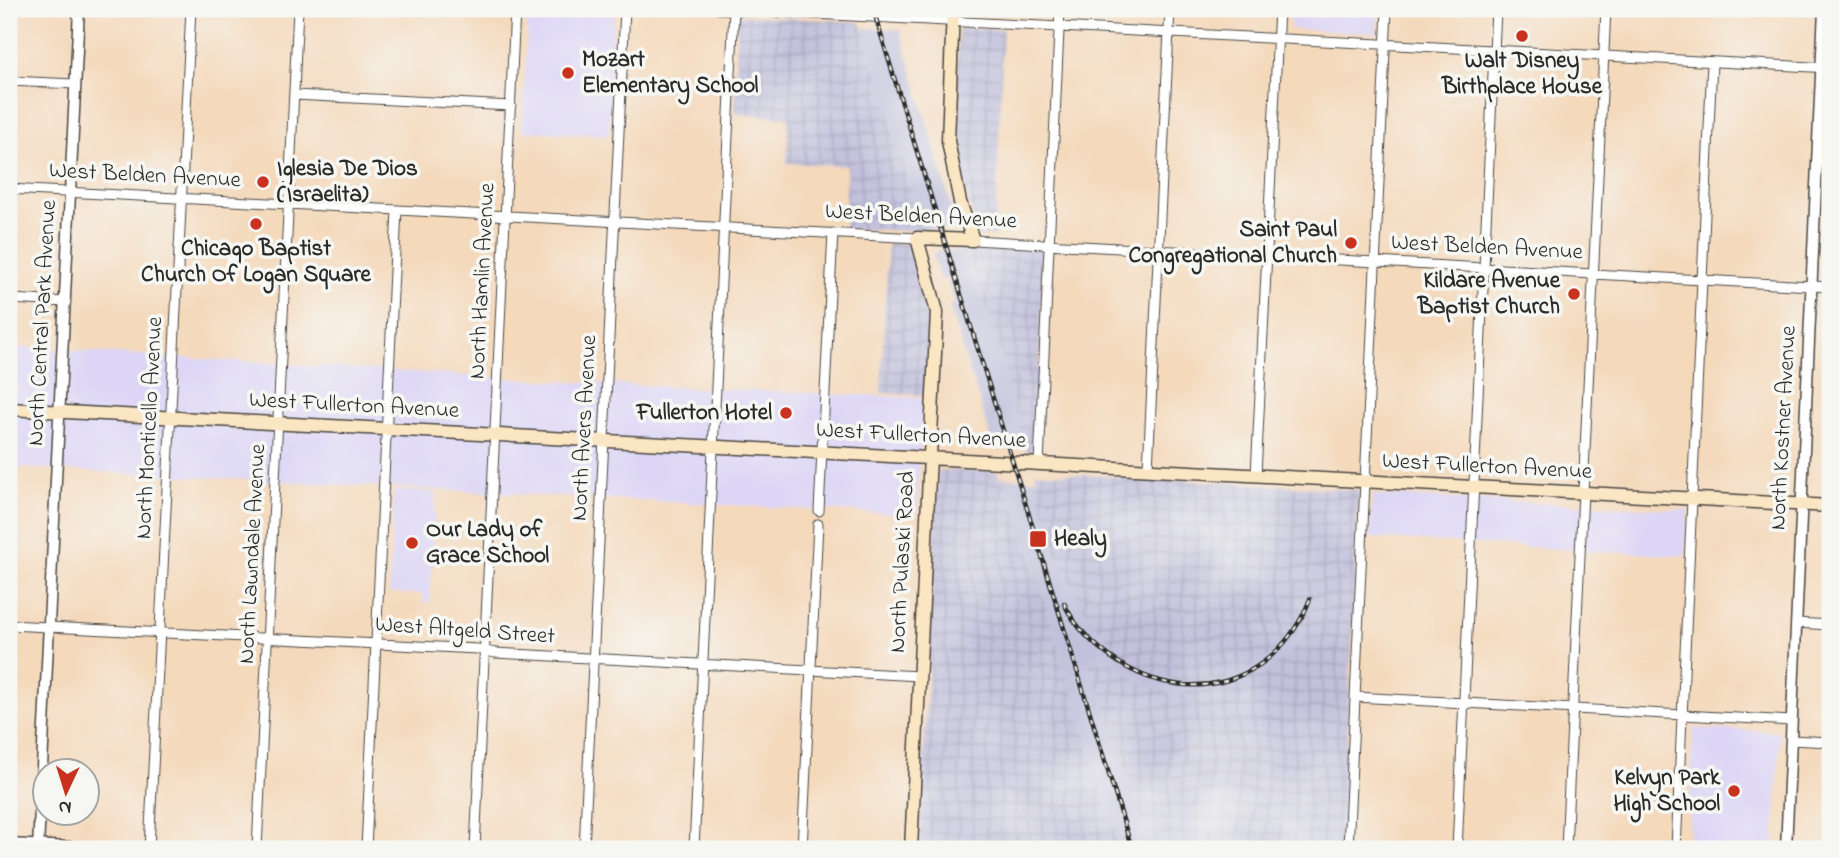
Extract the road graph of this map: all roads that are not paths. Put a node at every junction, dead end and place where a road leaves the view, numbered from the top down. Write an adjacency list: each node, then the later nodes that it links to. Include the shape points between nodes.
1 (79, 9): 25 (street, North Central Park Avenue)
2 (191, 9): 30 (street, North Monticello Avenue)
3 (298, 9): 26 (street, North Lawndale Avenue)
4 (515, 9): 27 (street, North Hamlin Avenue)
5 (625, 9): 34 (street, North Avers Avenue)
6 (719, 9): 7 (street)
7 (734, 9): 15 (street); 35 (street)
8 (1060, 9): 16 (street)
9 (1170, 9): 17 (street)
10 (1279, 9): 18 (street)
11 (1387, 9): 19 (street)
12 (1496, 9): 20 (street)
13 (1606, 9): 21 (street)
14 (1824, 9): 23 (street, North Kostner Avenue)
15 (953, 15): 16 (street); 38 (main road, via 948,141)
16 (1060, 27): 17 (street); 39 (street)
17 (1169, 33): 18 (street); 40 (street)
18 (1277, 38): 19 (street); 41 (street)
19 (1386, 44): 20 (street); 42 (street)
20 (1494, 50): 21 (street); 43 (street)
21 (1604, 56): 22 (street); 44 (street)
22 (1712, 62): 23 (street); 45 (street)
23 (1826, 68): 46 (street, North Kostner Avenue)
24 (9, 81): 25 (street)
25 (75, 84): 29 (street, North Central Park Avenue)
26 (294, 94): 27 (street); 31 (street, North Lawndale Avenue)
27 (511, 106): 33 (street, North Hamlin Avenue)
28 (9, 189): 29 (street, West Belden Avenue)
29 (71, 192): 30 (street, West Belden Avenue); 49 (street, North Central Park Avenue)
30 (181, 198): 31 (street, West Belden Avenue); 52 (street, North Monticello Avenue)
31 (289, 204): 32 (street, West Belden Avenue); 53 (street, North Lawndale Avenue)
32 (397, 210): 33 (street, West Belden Avenue); 54 (street)
33 (505, 216): 34 (street, West Belden Avenue); 55 (street, North Hamlin Avenue)
34 (614, 222): 35 (street, West Belden Avenue); 56 (street, North Avers Avenue)
35 (723, 228): 36 (street, West Belden Avenue); 57 (street)
36 (833, 233): 37 (street, West Belden Avenue); 58 (street)
37 (917, 238): 38 (main road, West Belden Avenue); 59 (main road, North Pulaski Road, via 937,312)
38 (973, 240): 39 (street, West Belden Avenue)
39 (1049, 245): 40 (street, West Belden Avenue); 60 (street)
40 (1159, 251): 41 (street, West Belden Avenue); 61 (street)
41 (1267, 257): 42 (street, West Belden Avenue); 62 (street)
42 (1376, 263): 43 (street, West Belden Avenue); 63 (street)
43 (1484, 268): 44 (street, West Belden Avenue); 64 (street)
44 (1593, 274): 45 (street, West Belden Avenue); 65 (street)
45 (1702, 280): 46 (street, West Belden Avenue); 66 (street)
46 (1811, 286): 47 (street, West Belden Avenue); 67 (street, North Kostner Avenue)
47 (1830, 287)
48 (9, 299): 49 (street)
49 (65, 302): 51 (street, North Central Park Avenue)
50 (9, 409): 51 (main road, West Fullerton Avenue)
51 (61, 411): 52 (main road, West Fullerton Avenue); 74 (street, North Central Park Avenue)
52 (170, 417): 53 (main road, West Fullerton Avenue); 75 (street, North Monticello Avenue)
53 (278, 423): 54 (main road, West Fullerton Avenue); 76 (street, North Lawndale Avenue)
54 (387, 428): 55 (main road, West Fullerton Avenue); 77 (street)
55 (495, 434): 56 (main road, West Fullerton Avenue); 78 (street, North Hamlin Avenue)
56 (604, 440): 57 (main road, West Fullerton Avenue); 79 (street, North Avers Avenue)
57 (713, 446): 58 (main road, West Fullerton Avenue); 80 (street)
58 (821, 452): 59 (main road, West Fullerton Avenue); 69 (street)
59 (929, 457): 60 (main road, West Fullerton Avenue); 82 (main road, North Pulaski Road)
60 (1039, 464): 61 (main road, West Fullerton Avenue)
61 (1148, 469): 62 (main road, West Fullerton Avenue)
62 (1256, 475): 63 (main road, West Fullerton Avenue)
63 (1365, 481): 64 (main road, West Fullerton Avenue); 83 (street)
64 (1474, 487): 65 (main road, West Fullerton Avenue); 84 (street)
65 (1583, 493): 66 (main road, West Fullerton Avenue); 85 (street)
66 (1692, 499): 67 (main road, West Fullerton Avenue); 86 (street)
67 (1801, 505): 68 (main road, West Fullerton Avenue); 71 (street, North Kostner Avenue)
68 (1830, 506)
69 (819, 511)
70 (818, 524): 81 (street)
71 (1796, 623): 73 (street); 87 (street, North Kostner Avenue)
72 (9, 625): 74 (street, West Altgeld Street)
73 (1830, 625)
74 (50, 627): 75 (street, West Altgeld Street); 91 (street, North Central Park Avenue)
75 (159, 633): 76 (street, West Altgeld Street); 93 (street, North Monticello Avenue)
76 (268, 639): 77 (street, West Altgeld Street); 94 (street, North Lawndale Avenue)
77 (376, 644): 78 (street, West Altgeld Street); 95 (street)
78 (485, 651): 79 (street, West Altgeld Street); 96 (street, North Hamlin Avenue)
79 (593, 658): 80 (street, West Altgeld Street); 97 (street, North Avers Avenue)
80 (702, 664): 81 (street, West Altgeld Street); 98 (street)
81 (811, 670): 82 (street, West Altgeld Street); 99 (street)
82 (919, 676): 100 (main road, North Pulaski Road)
83 (1355, 697): 84 (street); 101 (street)
84 (1464, 703): 85 (street); 102 (street)
85 (1573, 709): 86 (street); 103 (street)
86 (1682, 715): 87 (street); 104 (street)
87 (1791, 721): 88 (street, North Kostner Avenue)
88 (1791, 740): 89 (street); 105 (street, North Kostner Avenue)
89 (1830, 742)
90 (9, 844): 91 (street)
91 (38, 847): 92 (street)
92 (110, 849)
93 (149, 849)
94 (257, 849)
95 (366, 849)
96 (475, 849)
97 (584, 849)
98 (694, 849)
99 (802, 849)
100 (911, 849)
101 (1348, 849)
102 (1457, 849)
103 (1566, 849)
104 (1676, 849)
105 (1786, 849)

